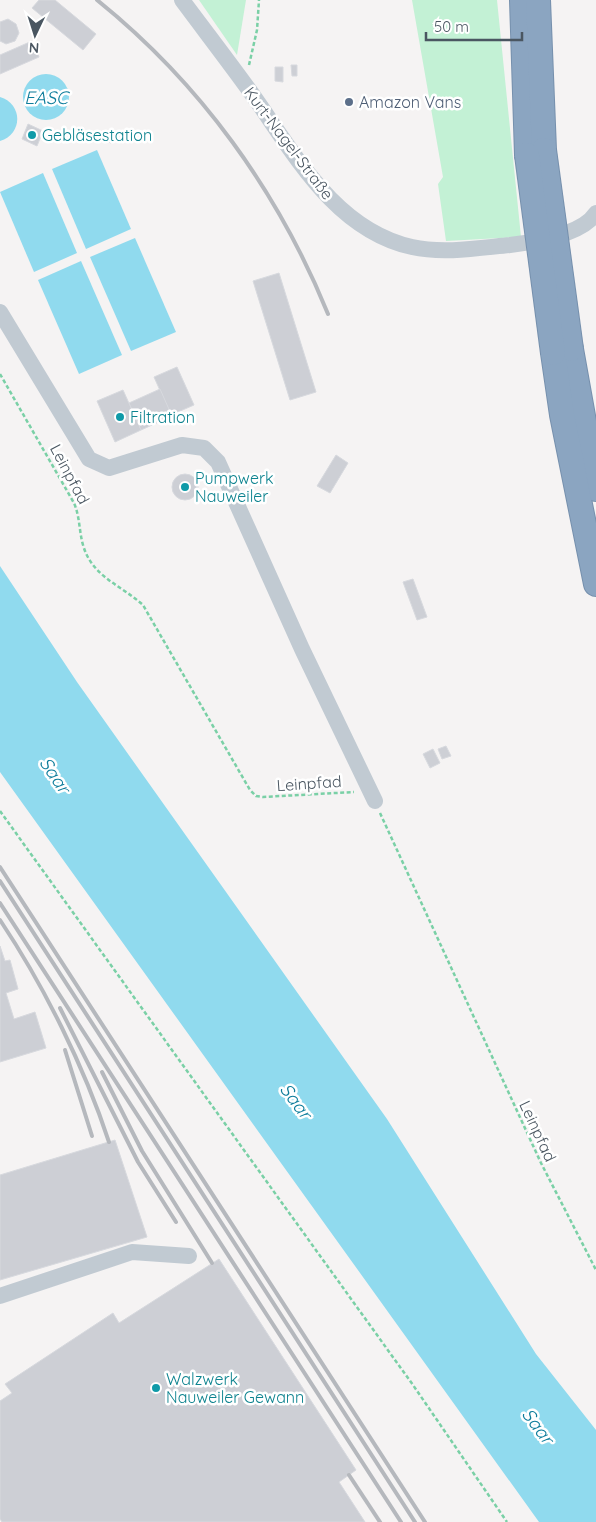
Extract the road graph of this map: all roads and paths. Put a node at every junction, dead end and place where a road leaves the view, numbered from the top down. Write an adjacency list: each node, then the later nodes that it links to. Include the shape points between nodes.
1 (182, 0): 4 (street, Kurt-Nagel-Straße)
2 (259, 0): 4 (path, via 257,30 249,66)
3 (526, 1): 7 (highway, bridge, via 536,153)
4 (237, 74): 5 (street, Kurt-Nagel-Straße, via 299,162 334,202 384,238 412,247 444,250 505,245 583,227)
5 (596, 213)
6 (0, 312): 11 (street, via 89,459 109,468 182,445 204,448 218,462)
7 (562, 351): 9 (highway); 10 (highway, via 562,415)
8 (0, 374): 11 (path, Leinpfad, via 74,503 88,558 100,574 143,605 250,790 263,797 354,791)
9 (596, 489)
10 (596, 584)
11 (375, 801): 14 (path, Leinpfad, via 537,1155)
12 (0, 811): 16 (path, via 413,1385)
13 (189, 1256): 15 (street, via 132,1252)
14 (596, 1270)
15 (0, 1296)
16 (507, 1522)

